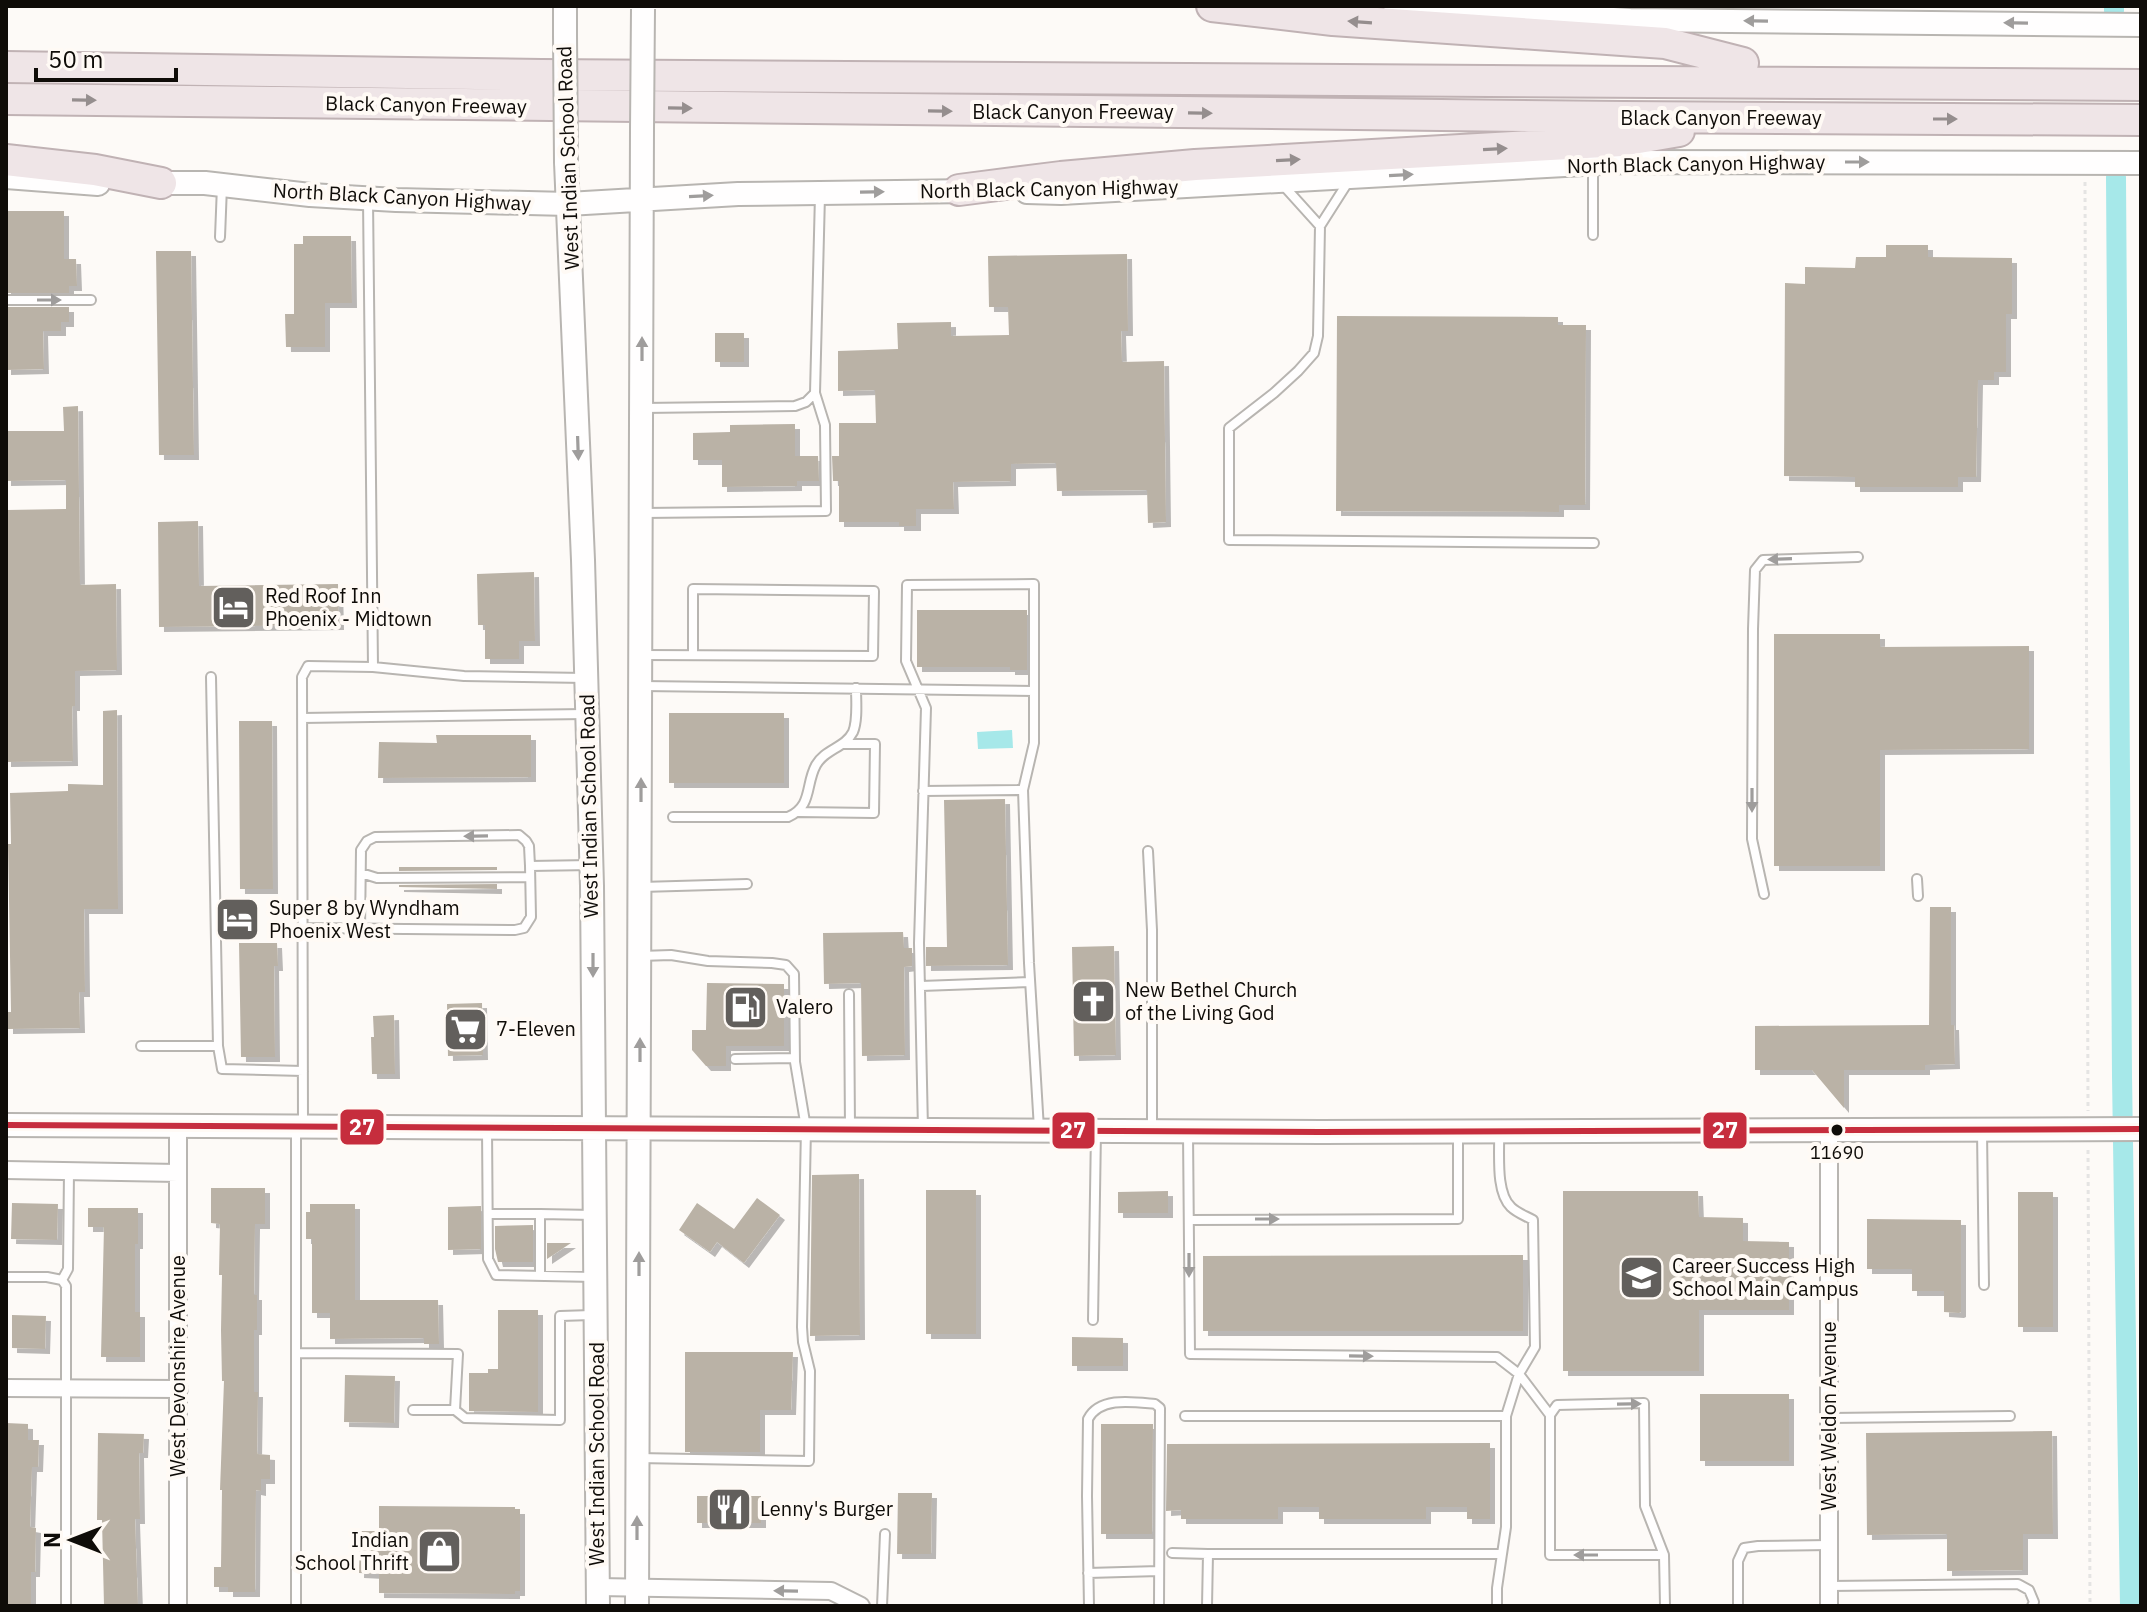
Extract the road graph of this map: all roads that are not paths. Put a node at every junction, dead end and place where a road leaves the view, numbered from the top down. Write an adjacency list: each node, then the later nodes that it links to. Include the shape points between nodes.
1 (1212, 6): 8 (highway, one-way to 1, via 1665,43 1333,20)
2 (1395, 6): 5 (main road)
3 (565, 8): 27 (main road, West Indian School Road, bridge)
4 (643, 8): 26 (main road, West Indian School Road, bridge)
5 (1444, 8): 6 (main road, one-way to 5, via 1630,20)
6 (2137, 25)
7 (6, 48): 8 (highway)
8 (1743, 63): 10 (highway)
9 (6, 67): 10 (highway, via 745,76)
10 (2093, 76): 11 (highway)
11 (2137, 76)
12 (6, 99): 13 (highway, Black Canyon Freeway, one-way to 13)
13 (1755, 118): 14 (highway, Black Canyon Freeway, one-way to 14); 23 (highway, one-way to 13, via 1195,165 1621,141)
14 (2137, 120)
15 (6, 160): 21 (highway)
16 (2137, 162): 17 (main road, North Black Canyon Highway, one-way to 16)
17 (1593, 164): 19 (main road, North Black Canyon Highway, one-way to 17); 29 (lane)
18 (6, 177): 21 (main road, North Black Canyon Highway)
19 (1351, 178): 20 (main road, North Black Canyon Highway); 28 (lane)
20 (1279, 182): 23 (main road, North Black Canyon Highway, via 1061,193); 28 (lane)
21 (161, 183): 22 (main road, North Black Canyon Highway)
22 (222, 185): 25 (main road, North Black Canyon Highway); 30 (lane)
23 (959, 190): 24 (main road, North Black Canyon Highway, one-way to 23)
24 (820, 193): 26 (main road, North Black Canyon Highway, one-way to 24); 33 (lane)
25 (368, 198): 27 (main road, North Black Canyon Highway); 40 (lane)
26 (643, 200): 27 (main road, North Black Canyon Highway); 34 (main road, West Indian School Road, one-way to 26)
27 (568, 204): 42 (main road, West Indian School Road, one-way to 42)
28 (1320, 226): 36 (lane, via 1314,353 1229,428 1229,540)
29 (1593, 235)
30 (220, 237)
31 (6, 300): 32 (lane, one-way to 32)
32 (91, 300)
33 (815, 393): 34 (lane, via 795,406); 35 (lane, via 825,425 826,511)
34 (642, 408): 35 (main road, West Indian School Road)
35 (642, 513): 38 (main road, West Indian School Road)
36 (1594, 543)
37 (1858, 557): 62 (lane, one-way to 62, via 1763,560 1755,570 1752,839)
38 (641, 655): 39 (lane); 43 (main road, West Indian School Road)
39 (693, 655): 39 (lane, via 873,656 874,591 693,589)
40 (373, 667): 42 (lane, via 464,676); 48 (lane, via 308,666 302,677)
41 (211, 677): 71 (lane)
42 (586, 678): 47 (main road, West Indian School Road)
43 (641, 686): 44 (lane); 61 (main road, West Indian School Road, one-way to 43)
44 (856, 688): 45 (lane); 49 (lane, via 853,731)
45 (918, 689): 46 (lane); 46 (lane, via 906,661 907,585 1034,584); 51 (lane, via 926,708)
46 (1034, 691): 50 (lane, via 1034,743)
47 (587, 714): 48 (lane); 55 (main road, West Indian School Road)
48 (302, 718): 64 (lane)
49 (844, 744): 52 (lane, via 826,752 816,766); 52 (lane, via 875,744 874,813)
50 (1023, 790): 51 (lane); 67 (lane)
51 (923, 791): 68 (lane)
52 (798, 812): 53 (lane, via 788,817)
53 (673, 817)
54 (1148, 851): 90 (lane)
55 (591, 865): 56 (lane); 81 (main road, West Indian School Road, one-way to 81)
56 (530, 866): 57 (lane, one-way to 57, via 529,846 519,835 375,837 363,844); 58 (lane)
57 (361, 873): 58 (lane, via 377,878); 65 (lane)
58 (530, 877): 65 (lane, via 531,917 524,928)
59 (1917, 879): 63 (lane)
60 (747, 884): 61 (lane)
61 (640, 887): 66 (main road, West Indian School Road)
62 (1764, 894)
63 (1918, 896)
64 (302, 928): 65 (lane); 74 (lane)
65 (360, 929)
66 (640, 956): 72 (lane, via 786,965 795,981); 79 (main road, West Indian School Road, one-way to 66)
67 (1030, 982): 68 (lane); 85 (lane)
68 (921, 986): 83 (lane)
69 (849, 994): 82 (lane)
70 (141, 1046): 71 (lane)
71 (218, 1046): 74 (lane, via 222,1069)
72 (795, 1058): 73 (lane); 80 (lane)
73 (735, 1059)
74 (303, 1071): 77 (lane)
75 (6, 1125): 76 (main road)
76 (178, 1125): 77 (main road); 95 (street, West Devonshire Avenue)
77 (299, 1127): 78 (main road); 107 (lane)
78 (487, 1128): 81 (main road); 96 (lane)
79 (640, 1128): 80 (main road); 81 (main road); 119 (main road, West Indian School Road, one-way to 79)
80 (806, 1128): 82 (main road); 119 (lane, via 802,1327 810,1371 809,1461)
81 (594, 1129): 98 (main road, West Indian School Road)
82 (850, 1129): 83 (main road)
83 (923, 1129): 85 (main road)
84 (2141, 1129): 89 (main road)
85 (1039, 1130): 86 (main road)
86 (1096, 1130): 90 (main road); 106 (lane)
87 (1499, 1130): 88 (main road); 92 (main road); 108 (lane, via 1504,1199 1533,1220 1535,1347)
88 (1829, 1130): 89 (main road); 118 (street, West Weldon Avenue)
89 (1982, 1130): 104 (lane)
90 (1152, 1131): 91 (main road)
91 (1188, 1131): 92 (main road); 99 (lane)
92 (1458, 1131): 99 (lane, one-way to 92, via 1458,1219)
93 (6, 1170): 94 (street)
94 (69, 1170): 95 (street); 103 (lane, via 68,1269)
95 (178, 1173): 111 (street, West Devonshire Avenue)
96 (488, 1214): 97 (lane); 100 (lane, via 488,1259 496,1275)
97 (540, 1214): 98 (lane); 100 (lane)
98 (595, 1215): 102 (main road, West Indian School Road)
99 (1189, 1220): 108 (lane, one-way to 108, via 1190,1354 1497,1357)
100 (540, 1276): 102 (lane)
101 (6, 1277): 103 (lane)
102 (596, 1277): 105 (main road, West Indian School Road)
103 (62, 1280): 110 (lane)
104 (1984, 1285)
105 (596, 1315): 113 (lane, via 560,1316 560,1420 465,1418); 129 (main road, West Indian School Road)
106 (1093, 1320)
107 (296, 1353): 113 (lane, via 458,1354); 133 (lane)
108 (1519, 1374): 114 (lane); 116 (lane)
109 (6, 1388): 110 (street)
110 (67, 1388): 111 (street); 131 (lane)
111 (179, 1389): 132 (street, West Devonshire Avenue)
112 (413, 1410): 113 (lane)
113 (455, 1410)
114 (1550, 1415): 125 (lane, one-way to 114, via 1550,1555); 125 (lane, one-way to 125, via 1557,1405 1644,1403 1645,1506)
115 (1185, 1416): 116 (lane)
116 (1506, 1416): 124 (lane)
117 (2010, 1416): 118 (lane)
118 (1829, 1418): 121 (street, West Weldon Avenue)
119 (638, 1458): 130 (main road, West Indian School Road, one-way to 119)
120 (885, 1534): 135 (lane)
121 (1829, 1545): 128 (street, West Weldon Avenue); 141 (lane, via 1744,1548 1738,1561)
122 (1172, 1553): 123 (lane)
123 (1208, 1554): 124 (lane); 138 (lane)
124 (1502, 1554): 139 (lane)
125 (1664, 1555): 140 (lane)
126 (1159, 1571): 127 (lane); 127 (lane, via 1160,1408 1118,1402 1094,1411 1088,1419); 137 (lane)
127 (1088, 1573): 136 (lane)
128 (1829, 1586): 142 (street, West Weldon Avenue); 143 (lane, via 2018,1584 2029,1590)
129 (598, 1597): 130 (street)
130 (637, 1597): 134 (street, one-way to 130, via 831,1591)
131 (66, 1606)
132 (178, 1606)
133 (296, 1606)
134 (861, 1606)
135 (882, 1606)
136 (1089, 1606)
137 (1159, 1606)
138 (1207, 1606)
139 (1497, 1606)
140 (1665, 1606)
141 (1738, 1606)
142 (1829, 1606)
143 (2032, 1606)

